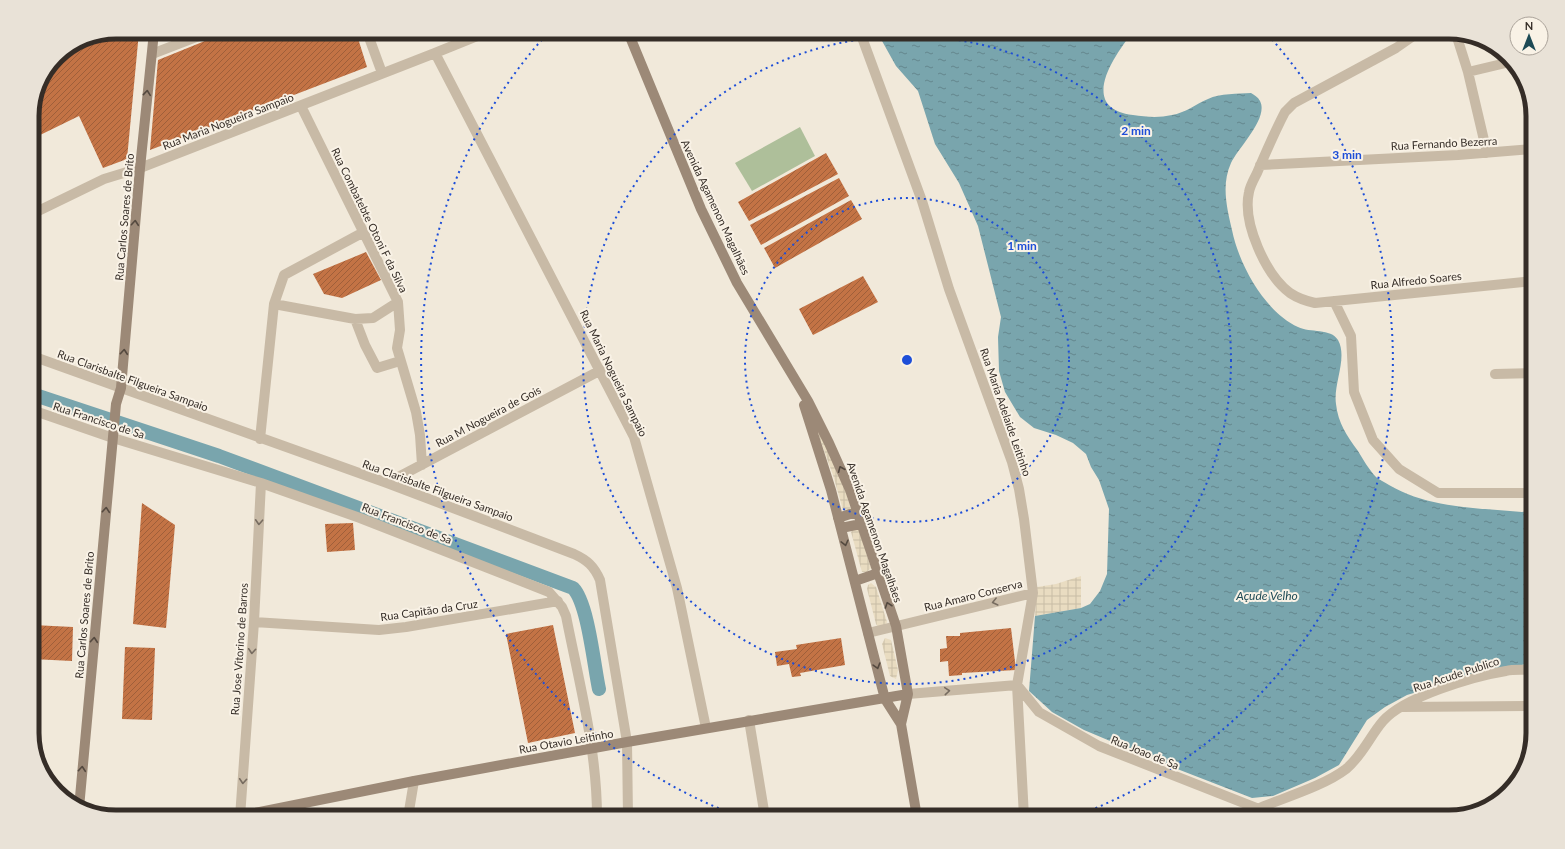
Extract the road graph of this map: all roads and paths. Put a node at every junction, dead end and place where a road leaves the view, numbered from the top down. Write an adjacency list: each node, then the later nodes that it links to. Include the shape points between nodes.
1 (153, 39): 10 (main road, Rua Carlos Soares de Brito)
2 (191, 39): 10 (street)
3 (370, 39): 13 (street)
4 (470, 39): 9 (street, Rua Maria Nogueira Sampaio)
5 (631, 39): 31 (main road, Avenida Agamenon Magalhães, via 701,209 737,283)
6 (863, 39): 44 (street, Rua Maria Adelaide Leitinho, via 922,201 949,289 1012,462 1020,489)
7 (1409, 39): 17 (street, via 1294,103 1285,112)
8 (1458, 40): 12 (street)
9 (435, 53): 13 (street, Rua Maria Nogueira Sampaio); 28 (street, Rua Maria Nogueira Sampaio)
10 (152, 54): 18 (main road, Rua Carlos Soares de Brito, one-way to 10)
11 (1505, 63): 12 (street)
12 (1468, 72): 16 (street)
13 (382, 73): 14 (street, Rua Maria Nogueira Sampaio)
14 (301, 106): 18 (street, Rua Maria Nogueira Sampaio); 20 (street, Rua Combatebte Otoni F da Silva)
15 (1526, 150): 16 (street, Rua Fernando Bezerra)
16 (1487, 153): 17 (street, Rua Fernando Bezerra)
17 (1260, 165): 22 (street, Rua Alfredo Soares, via 1249,192 1248,208 1252,232 1264,260 1278,280 1303,300 1315,303)
18 (140, 168): 19 (street, Rua Maria Nogueira Sampaio, via 104,179); 32 (main road, Rua Carlos Soares de Brito, one-way to 18)
19 (39, 211)
20 (362, 233): 23 (street, Rua Combatebte Otoni F da Silva); 24 (street, via 284,275)
21 (1526, 282): 22 (street, Rua Alfredo Soares)
22 (1334, 301): 39 (street, via 1351,336 1354,392 1373,440 1399,469 1438,493)
23 (398, 302): 25 (street, via 372,318); 27 (street, Rua Combatebte Otoni F da Silva, via 400,330 397,348)
24 (274, 304): 25 (street); 35 (street)
25 (355, 319): 27 (street, via 377,368)
26 (39, 359): 32 (street, Rua Clarisbalte Filgueira Sampaio)
27 (400, 361): 36 (street, Rua Combatebte Otoni F da Silva, via 416,412)
28 (601, 370): 36 (street, Rua M Nogueira de Gois); 57 (street, Rua Maria Nogueira Sampaio, via 634,437 650,490 677,588)
29 (1526, 373): 30 (street)
30 (1495, 374)
31 (798, 384): 40 (main road, Avenida Agamenon Magalhães, one-way to 31, via 835,455); 41 (main road, Avenida Agamenon Magalhães)
32 (121, 388): 34 (main road, Rua Carlos Soares de Brito, via 116,404); 35 (street, Rua Clarisbalte Filgueira Sampaio)
33 (39, 412): 34 (street, Rua Francisco de Sa)
34 (112, 438): 37 (street, Rua Francisco de Sa); 61 (main road, Rua Carlos Soares de Brito, one-way to 34)
35 (260, 439): 38 (street, Rua Clarisbalte Filgueira Sampaio)
36 (422, 465): 38 (street, Rua M Nogueira de Gois)
37 (261, 483): 45 (street, Rua Francisco de Sa, via 541,587); 46 (street, Rua Jose Vitorino de Barros, one-way to 46)
38 (387, 483): 58 (street, Rua Clarisbalte Filgueira Sampaio, via 588,560 600,580)
39 (1526, 493)
40 (860, 519): 41 (main road); 42 (main road, Avenida Agamenon Magalhães)
41 (840, 523): 43 (main road, Avenida Agamenon Magalhães, one-way to 43)
42 (878, 573): 43 (main road); 47 (main road, Avenida Agamenon Magalhães, one-way to 42)
43 (855, 581): 48 (main road, Avenida Agamenon Magalhães)
44 (1033, 593): 47 (street, Rua Amaro Conserva, one-way to 47); 50 (street, Rua Maria Adelaide Leitinho)
45 (558, 601): 46 (street, Rua Capitão da Cruz, via 378,630); 59 (street, Rua Francisco de Sa, via 566,616)
46 (254, 622): 63 (street, Rua Jose Vitorino de Barros, one-way to 63)
47 (896, 626): 48 (street, Rua Amaro Conserva); 51 (main road, Avenida Agamenon Magalhães)
48 (868, 633): 52 (main road, Avenida Agamenon Magalhães, one-way to 52)
49 (1526, 670): 53 (street, Rua Acude Publico, via 1507,670 1486,675 1425,695)
50 (1017, 685): 51 (street, one-way to 50); 62 (street, Rua Joao de Sa, via 1039,712 1099,746); 70 (street, Rua Maria Adelaide Leitinho)
51 (908, 694): 52 (main road, Rua Otavio Leitinho); 56 (main road)
52 (885, 699): 55 (main road, Rua Otavio Leitinho); 56 (main road, Avenida Agamenon Magalhães)
53 (1401, 706): 54 (street); 62 (street, Rua Acude Publico, via 1383,721 1357,758 1345,770)
54 (1526, 706)
55 (749, 720): 57 (main road, Rua Otavio Leitinho); 68 (street)
56 (901, 724): 69 (main road)
57 (706, 728): 58 (main road, Rua Otavio Leitinho)
58 (627, 742): 59 (main road, Rua Otavio Leitinho); 67 (street, Rua Clarisbalte Filgueira Sampaio)
59 (591, 748): 60 (main road, Rua Otavio Leitinho); 66 (street, Rua Francisco de Sa)
60 (414, 781): 64 (main road, Rua Otavio Leitinho); 65 (street)
61 (79, 800)
62 (1257, 809)
63 (240, 810)
64 (270, 810)
65 (409, 810)
66 (598, 810)
67 (628, 810)
68 (763, 810)
69 (915, 810)
70 (1024, 810)

